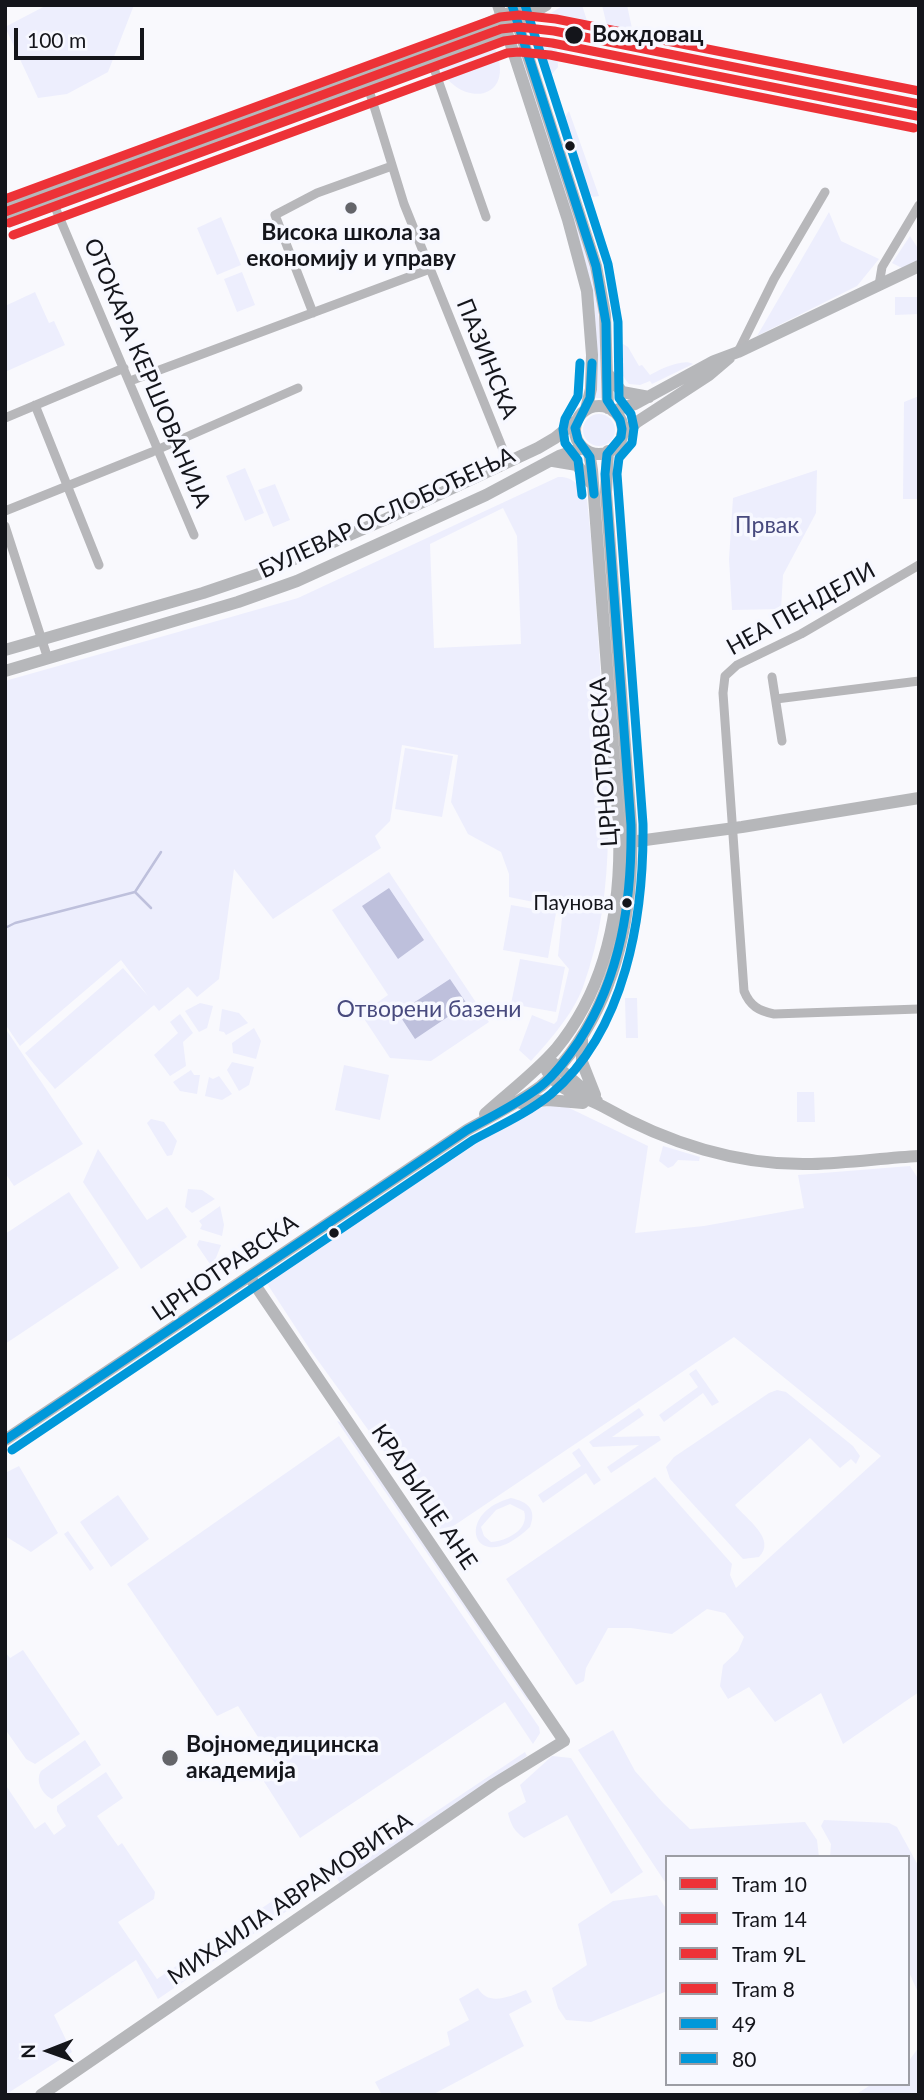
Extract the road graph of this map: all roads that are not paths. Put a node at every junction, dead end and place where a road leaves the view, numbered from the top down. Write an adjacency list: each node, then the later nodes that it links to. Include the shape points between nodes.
1 (545, 5): 2 (main road)
2 (511, 14): 3 (main road); 4 (main road); 17 (main road, via 596,266 605,314); 22 (main road, via 587,291 593,350)
3 (430, 57): 4 (main road); 10 (street)
4 (364, 76): 5 (street, ПАЗИНСКА); 7 (main road)
5 (392, 166): 12 (street, ПАЗИНСКА); 14 (street, via 317,193 275,215)
6 (825, 192): 15 (street)
7 (49, 193): 8 (main road); 16 (street, ОТОКАРА КЕРШОВАНИЈА)
8 (6, 205)
9 (919, 205): 13 (street, via 883,267)
10 (486, 217)
11 (919, 266): 13 (main road)
12 (430, 269): 14 (street); 31 (street, ПАЗИНСКА)
13 (879, 285): 15 (main road)
14 (313, 313): 18 (street)
15 (735, 354): 20 (main road); 26 (main road)
16 (124, 368): 18 (street, ОТОКАРА КЕРШОВАНИЈА); 21 (street)
17 (606, 372): 20 (main road, via 622,392); 23 (main road)
18 (130, 381): 27 (street, ОТОКАРА КЕРШОВАНИЈА)
19 (298, 388): 27 (street)
20 (650, 397): 23 (main road)
21 (35, 405): 24 (street); 32 (street)
22 (586, 410): 23 (main road, via 596,406); 25 (main road)
23 (611, 410): 26 (main road, via 620,420)
24 (5, 418)
25 (576, 421): 28 (main road, via 576,437); 31 (main road, БУЛЕВАР ОСЛОБОЂЕЊА, via 547,443)
26 (622, 435): 29 (main road)
27 (159, 449): 32 (street); 38 (street, ОТОКАРА КЕРШОВАНИЈА)
28 (586, 450): 29 (main road); 30 (main road, БУЛЕВАР ОСЛОБОЂЕЊА); 33 (main road, ЦРНОТРАВСКА)
29 (608, 452): 53 (main road, ЦРНОТРАВСКА, via 605,474)
30 (549, 461): 33 (main road, via 577,465); 37 (main road, БУЛЕВАР ОСЛОБОЂЕЊА)
31 (508, 462): 34 (main road, БУЛЕВАР ОСЛОБОЂЕЊА)
32 (69, 486): 35 (street); 40 (street)
33 (593, 486): 53 (main road, ЦРНОТРАВСКА)
34 (406, 510): 37 (main road); 39 (main road, БУЛЕВАР ОСЛОБОЂЕЊА)
35 (5, 511)
36 (5, 526): 43 (street)
37 (415, 528): 42 (main road, БУЛЕВАР ОСЛОБОЂЕЊА)
38 (194, 535)
39 (321, 548): 42 (main road); 43 (main road, БУЛЕВАР ОСЛОБОЂЕЊА, via 232,583)
40 (99, 565)
41 (919, 565): 52 (street, НЕА ПЕНДЕЛИ, via 727,674 723,692)
42 (330, 568): 45 (main road, БУЛЕВАР ОСЛОБОЂЕЊА, via 238,603)
43 (42, 639): 44 (main road, БУЛЕВАР ОСЛОБОЂЕЊА); 45 (street)
44 (5, 650)
45 (48, 659): 46 (main road, БУЛЕВАР ОСЛОБОЂЕЊА)
46 (5, 671)
47 (772, 677): 49 (street)
48 (919, 681): 49 (street)
49 (776, 699): 50 (street)
50 (782, 741)
51 (919, 798): 52 (main road)
52 (732, 828): 53 (main road); 54 (street, via 744,991 752,1005 774,1014)
53 (625, 842): 55 (main road, ЦРНОТРАВСКА, via 631,890 621,941 601,1002); 56 (main road, ЦРНОТРАВСКА, via 617,905 600,970 582,1013)
54 (919, 1009)
55 (582, 1038): 57 (main road, ЦРНОТРАВСКА); 58 (main road, via 582,1062)
56 (545, 1061): 57 (main road); 60 (main road, ЦРНОТРАВСКА)
57 (555, 1073): 58 (main road, via 566,1091); 59 (main road, ЦРНОТРАВСКА)
58 (601, 1105): 59 (main road, via 548,1100); 61 (main road, via 658,1135 745,1159 811,1164)
59 (510, 1106): 60 (main road, ЦРНОТРАВСКА)
60 (467, 1130): 62 (main road, ЦРНОТРАВСКА)
61 (919, 1156)
62 (249, 1276): 63 (main road, ЦРНОТРАВСКА); 64 (main road, КРАЉИЦЕ АНЕ)
63 (5, 1440)
64 (564, 1741): 65 (main road, МИХАИЛА АВРАМОВИЋА, via 494,1784)
65 (41, 2095)

